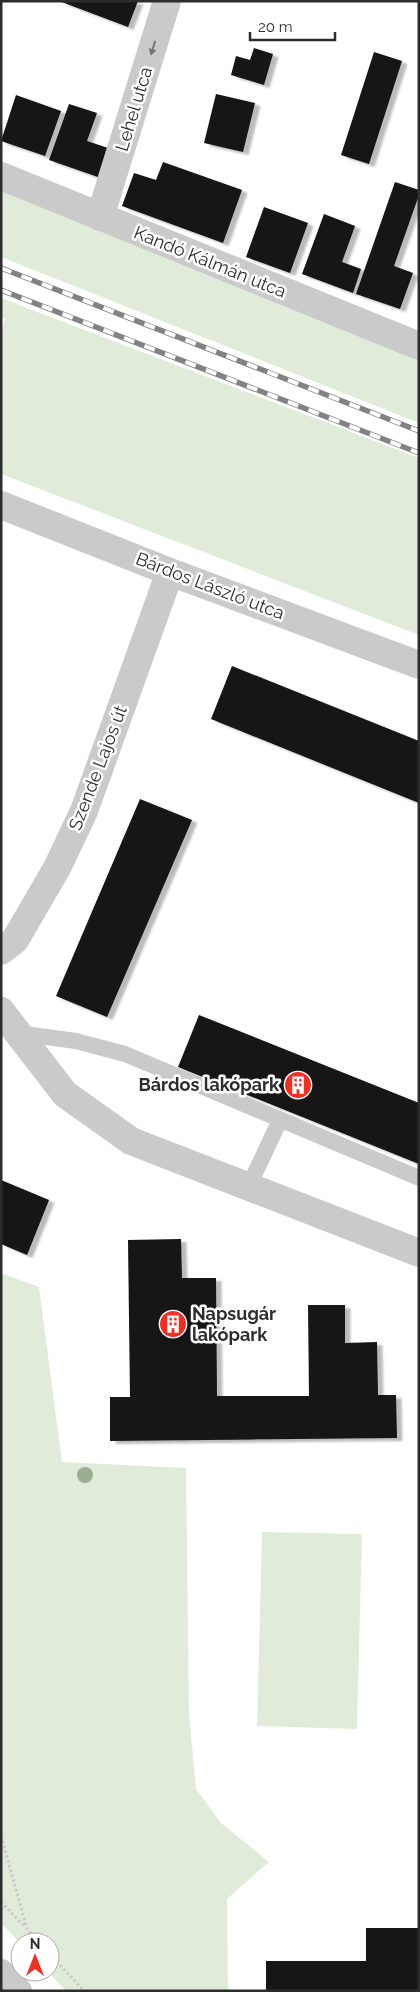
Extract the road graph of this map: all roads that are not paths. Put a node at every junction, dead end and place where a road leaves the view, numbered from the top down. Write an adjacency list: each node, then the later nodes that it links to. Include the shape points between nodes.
1 (167, 1): 3 (street, Lehel utca, one-way to 3)
2 (1, 176): 3 (street, Kandó Kálmán utca)
3 (100, 218): 4 (street, Kandó Kálmán utca)
4 (419, 346)
5 (1, 506): 6 (street, Bárdos László utca)
6 (170, 572): 7 (street, Bárdos László utca); 8 (street, Szende Lajos út, via 84,811 53,876 15,940)
7 (419, 665)
8 (1, 951)
9 (1, 1011): 10 (street)
10 (17, 1034): 11 (lane, via 76,1041 125,1054); 13 (street, via 66,1094 131,1141)
11 (280, 1120): 12 (lane); 13 (lane)
12 (419, 1178)
13 (248, 1188): 14 (street)
14 (419, 1253)
15 (1, 1973): 16 (street)
16 (18, 1991)

